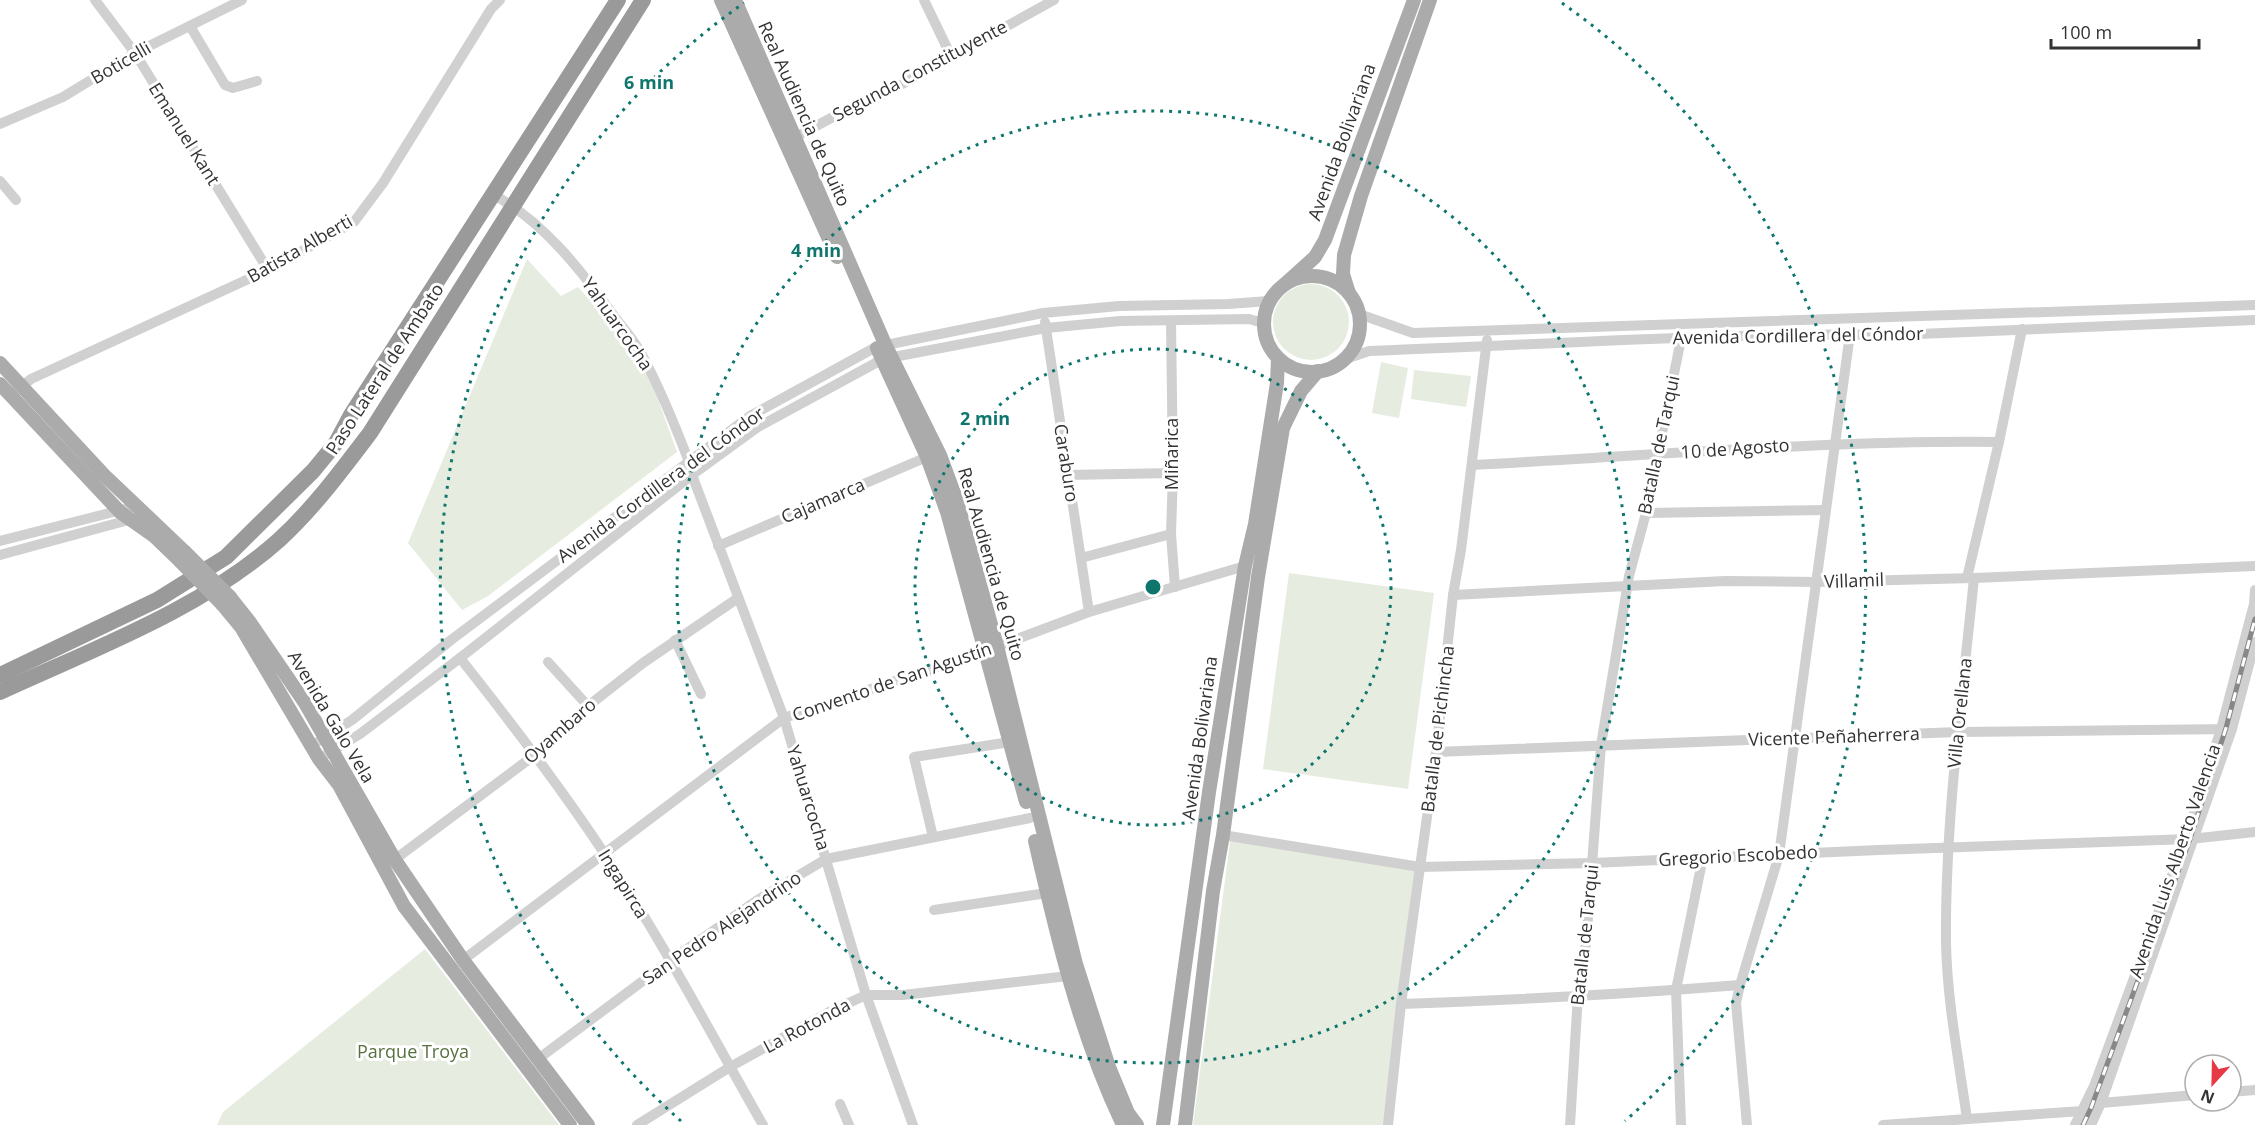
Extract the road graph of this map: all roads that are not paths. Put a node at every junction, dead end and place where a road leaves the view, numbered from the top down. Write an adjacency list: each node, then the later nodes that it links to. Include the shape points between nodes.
1 (95, 0): 14 (street, Emanuel Kant)
2 (242, 0): 13 (street, Boticelli)
3 (500, 0): 12 (street, Batista Alberti)
4 (618, 0): 20 (highway, Paso Lateral de Ambato)
5 (643, 0): 22 (highway, Paso Lateral de Ambato)
6 (721, 0): 18 (main road, Real Audiencia de Quito)
7 (735, 0): 18 (main road, Real Audiencia de Quito)
8 (924, 0): 15 (street)
9 (1054, 0): 15 (street, Segunda Constituyente)
10 (1414, 0): 24 (main road, Avenida Bolivariana, via 1325,240 1315,256)
11 (1430, 0): 25 (main road, Avenida Bolivariana, via 1344,255 1343,274)
12 (487, 4): 23 (street, Batista Alberti, via 383,183 354,222)
13 (190, 26): 14 (street, Boticelli); 16 (street, via 225,85 233,88)
14 (135, 53): 17 (street, Boticelli, via 63,96); 23 (street, Emanuel Kant)
15 (951, 56): 18 (street, Segunda Constituyente, via 868,103)
16 (257, 81)
17 (0, 124)
18 (791, 139): 41 (main road, Real Audiencia de Quito)
19 (0, 181): 21 (street)
20 (492, 194): 22 (street, Yahuarcocha); 83 (highway, Paso Lateral de Ambato, via 336,443 266,520 226,558 157,600)
21 (16, 200)
22 (514, 206): 52 (street, Yahuarcocha, via 589,281 640,350 664,397); 84 (highway, Paso Lateral de Ambato, via 370,433 328,488 279,540 167,615)
23 (268, 270): 47 (street, Batista Alberti)
24 (1284, 285): 25 (main road, via 1294,279 1318,276); 26 (main road, Avenida Bolivariana)
25 (1349, 293): 29 (main road, Avenida Bolivariana)
26 (1269, 301): 28 (street, Avenida Cordillera del Cóndor); 32 (main road, Avenida Bolivariana)
27 (2255, 306): 36 (street, Avenida Cordillera del Cóndor)
28 (1043, 313): 33 (street, Caraburo); 35 (street, Avenida Cordillera del Cóndor)
29 (1359, 314): 36 (street, Avenida Cordillera del Cóndor, via 1413,333); 43 (main road, via 1357,339)
30 (2255, 320): 34 (street, Avenida Cordillera del Cóndor)
31 (1170, 321): 32 (street, Avenida Cordillera del Cóndor); 33 (street, Avenida Cordillera del Cóndor); 54 (street, Miñarica)
32 (1263, 323): 42 (main road, Avenida Bolivariana, via 1267,342)
33 (1046, 328): 39 (street, Avenida Cordillera del Cóndor); 56 (street, Caraburo)
34 (2022, 329): 37 (street, Avenida Cordillera del Cóndor); 48 (street, Villa Orellana)
35 (957, 330): 39 (street); 41 (street, Avenida Cordillera del Cóndor)
36 (1488, 332): 40 (street, Batalla de Pichincha)
37 (1850, 334): 38 (street, Avenida Cordillera del Cóndor); 49 (street)
38 (1681, 339): 40 (street, Avenida Cordillera del Cóndor); 50 (street, Batalla de Tarqui)
39 (961, 344): 41 (street, Avenida Cordillera del Cóndor)
40 (1486, 347): 43 (street, Avenida Cordillera del Cóndor, via 1369,351); 53 (street, Batalla de Pichincha)
41 (884, 352): 51 (main road, Real Audiencia de Quito); 52 (street, Avenida Cordillera del Cóndor, via 750,416); 55 (street, Avenida Cordillera del Cóndor, via 758,427); 80 (main road, Real Audiencia de Quito, via 940,455 957,501)
42 (1278, 358): 45 (main road, via 1290,367); 67 (main road, Avenida Bolivariana, via 1255,524)
43 (1343, 360): 45 (main road, Avenida Bolivariana)
44 (0, 363): 47 (main road, Avenida Galo Vela)
45 (1318, 371): 101 (main road, Avenida Bolivariana, via 1301,391 1283,428 1258,577)
46 (0, 384): 47 (main road, Avenida Galo Vela)
47 (15, 391): 57 (main road, Avenida Galo Vela); 60 (main road, Avenida Galo Vela)
48 (1999, 442): 49 (street, 10 de Agosto); 69 (street, Villa Orellana)
49 (1835, 444): 50 (street, 10 de Agosto); 58 (street)
50 (1657, 455): 53 (street, 10 de Agosto); 59 (street, Batalla de Tarqui)
51 (927, 457): 63 (street, Cajamarca); 80 (main road, Real Audiencia de Quito)
52 (689, 462): 90 (street, Avenida Cordillera del Cóndor)
53 (1472, 465): 74 (street, Batalla de Pichincha)
54 (1173, 473): 56 (street); 61 (street, Miñarica)
55 (692, 475): 63 (street, Yahuarcocha); 81 (street, Avenida Cordillera del Cóndor)
56 (1067, 475): 66 (street, Caraburo)
57 (142, 510): 60 (street); 65 (main road, Avenida Galo Vela)
58 (1826, 510): 59 (street); 70 (street)
59 (1646, 513): 71 (street, Batalla de Tarqui)
60 (124, 516): 62 (street, via 39,530); 64 (street); 65 (main road, Avenida Galo Vela)
61 (1171, 534): 66 (street); 72 (street, Miñarica)
62 (0, 541)
63 (718, 546): 75 (street, Yahuarcocha)
64 (0, 555)
65 (183, 556): 76 (main road, Avenida Galo Vela, bridge)
66 (1081, 558): 77 (street, Caraburo)
67 (1245, 566): 72 (street, Convento de San Agustín); 130 (main road, Avenida Bolivariana)
68 (2255, 566): 69 (street, Villamil)
69 (1971, 578): 70 (street, Villamil); 89 (street, Villa Orellana)
70 (1816, 582): 71 (street, Villamil); 91 (street)
71 (1628, 585): 74 (street, Villamil); 93 (street, Batalla de Tarqui)
72 (1175, 586): 77 (street, Convento de San Agustín)
73 (2255, 590): 88 (street, Avenida Luis Alberto Valencia)
74 (1453, 595): 96 (street, Batalla de Pichincha)
75 (738, 598): 78 (street, Oyambaro); 87 (street, Yahuarcocha)
76 (226, 600): 90 (main road, Avenida Galo Vela, via 293,685); 94 (main road, Avenida Galo Vela)
77 (1089, 612): 80 (street, Convento de San Agustín)
78 (675, 640): 85 (street); 86 (street, Oyambaro)
79 (2255, 642): 88 (street, Avenida Luis Alberto Valencia)
80 (991, 648): 87 (street, Convento de San Agustín); 92 (main road, Real Audiencia de Quito); 129 (main road, Real Audiencia de Quito, via 1076,964)
81 (460, 658): 95 (street, Avenida Cordillera del Cóndor); 97 (street, Ingapirca)
82 (548, 663): 86 (street)
83 (0, 675)
84 (0, 692)
85 (701, 693)
86 (588, 706): 97 (street, Oyambaro)
87 (784, 718): 105 (street, Convento de San Agustín); 108 (street, Yahuarcocha)
88 (2227, 729): 89 (street, Vicente Peñaherrera); 103 (street, Avenida Luis Alberto Valencia)
89 (1958, 732): 91 (street, Vicente Peñaherrera); 104 (street, Villa Orellana)
90 (325, 737): 94 (street, Avenida Cordillera del Cóndor); 95 (main road, Avenida Galo Vela)
91 (1795, 738): 93 (street, Vicente Peñaherrera); 106 (street)
92 (1010, 742): 99 (main road, Real Audiencia de Quito); 102 (street, via 914,757)
93 (1601, 745): 96 (street, Vicente Peñaherrera); 109 (street, Batalla de Tarqui)
94 (312, 746): 98 (main road, Avenida Galo Vela)
95 (333, 751): 98 (street, Avenida Cordillera del Cóndor); 110 (main road, Avenida Galo Vela)
96 (1436, 752): 111 (street, Batalla de Pichincha)
97 (536, 754): 105 (street, Ingapirca); 110 (street, Oyambaro)
98 (319, 759): 110 (main road, Avenida Galo Vela)
99 (1030, 818): 102 (street, San Pedro Alejandrino); 112 (main road, Real Audiencia de Quito)
100 (2255, 832): 103 (street, Gregorio Escobedo)
101 (1223, 836): 111 (street, Gregorio Escobedo); 137 (main road, Avenida Bolivariana)
102 (933, 837): 108 (street, San Pedro Alejandrino)
103 (2190, 838): 104 (street, Gregorio Escobedo); 125 (street, Avenida Luis Alberto Valencia); 127 (street, Avenida Luis Alberto Valencia)
104 (1947, 849): 106 (street, Gregorio Escobedo); 128 (street, Villa Orellana, via 1949,992)
105 (605, 854): 114 (street, Convento de San Agustín); 115 (street, Ingapirca)
106 (1779, 855): 107 (street, Gregorio Escobedo); 117 (street)
107 (1703, 857): 109 (street, Gregorio Escobedo); 118 (street)
108 (826, 859): 115 (street, San Pedro Alejandrino); 120 (street, Yahuarcocha)
109 (1593, 863): 111 (street, Gregorio Escobedo); 119 (street, Batalla de Tarqui)
110 (390, 864): 114 (main road, Avenida Galo Vela); 131 (main road, Avenida Galo Vela, via 404,906)
111 (1420, 867): 121 (street, Batalla de Pichincha)
112 (1047, 892): 113 (street); 116 (main road, Real Audiencia de Quito)
113 (934, 910)
114 (463, 960): 122 (main road, Avenida Galo Vela)
115 (670, 960): 122 (street, San Pedro Alejandrino); 123 (street, Ingapirca)
116 (1068, 976): 120 (street, La Rotonda); 129 (main road, Real Audiencia de Quito, via 1103,1083)
117 (1740, 985): 118 (street); 141 (street, via 1737,1004)
118 (1676, 990): 119 (street); 140 (street)
119 (1578, 994): 121 (street, via 1544,999); 139 (street, Batalla de Tarqui)
120 (866, 996): 123 (street, La Rotonda); 136 (street, Yahuarcocha)
121 (1401, 1004): 138 (street, Batalla de Pichincha)
122 (538, 1059): 132 (main road, Avenida Galo Vela)
123 (730, 1067): 133 (street, La Rotonda); 134 (street, Ingapirca)
124 (2183, 1096): 125 (street)
125 (2101, 1103): 127 (street); 144 (street, Avenida Luis Alberto Valencia)
126 (840, 1104): 135 (street)
127 (2082, 1110): 128 (street); 143 (street, Avenida Luis Alberto Valencia)
128 (1968, 1119): 142 (street)
129 (1130, 1124)
130 (1162, 1124)
131 (570, 1125)
132 (588, 1125)
133 (637, 1125)
134 (763, 1125)
135 (849, 1125)
136 (913, 1125)
137 (1185, 1125)
138 (1388, 1125)
139 (1570, 1125)
140 (1681, 1125)
141 (1747, 1125)
142 (1883, 1125)
143 (2074, 1125)
144 (2091, 1125)

